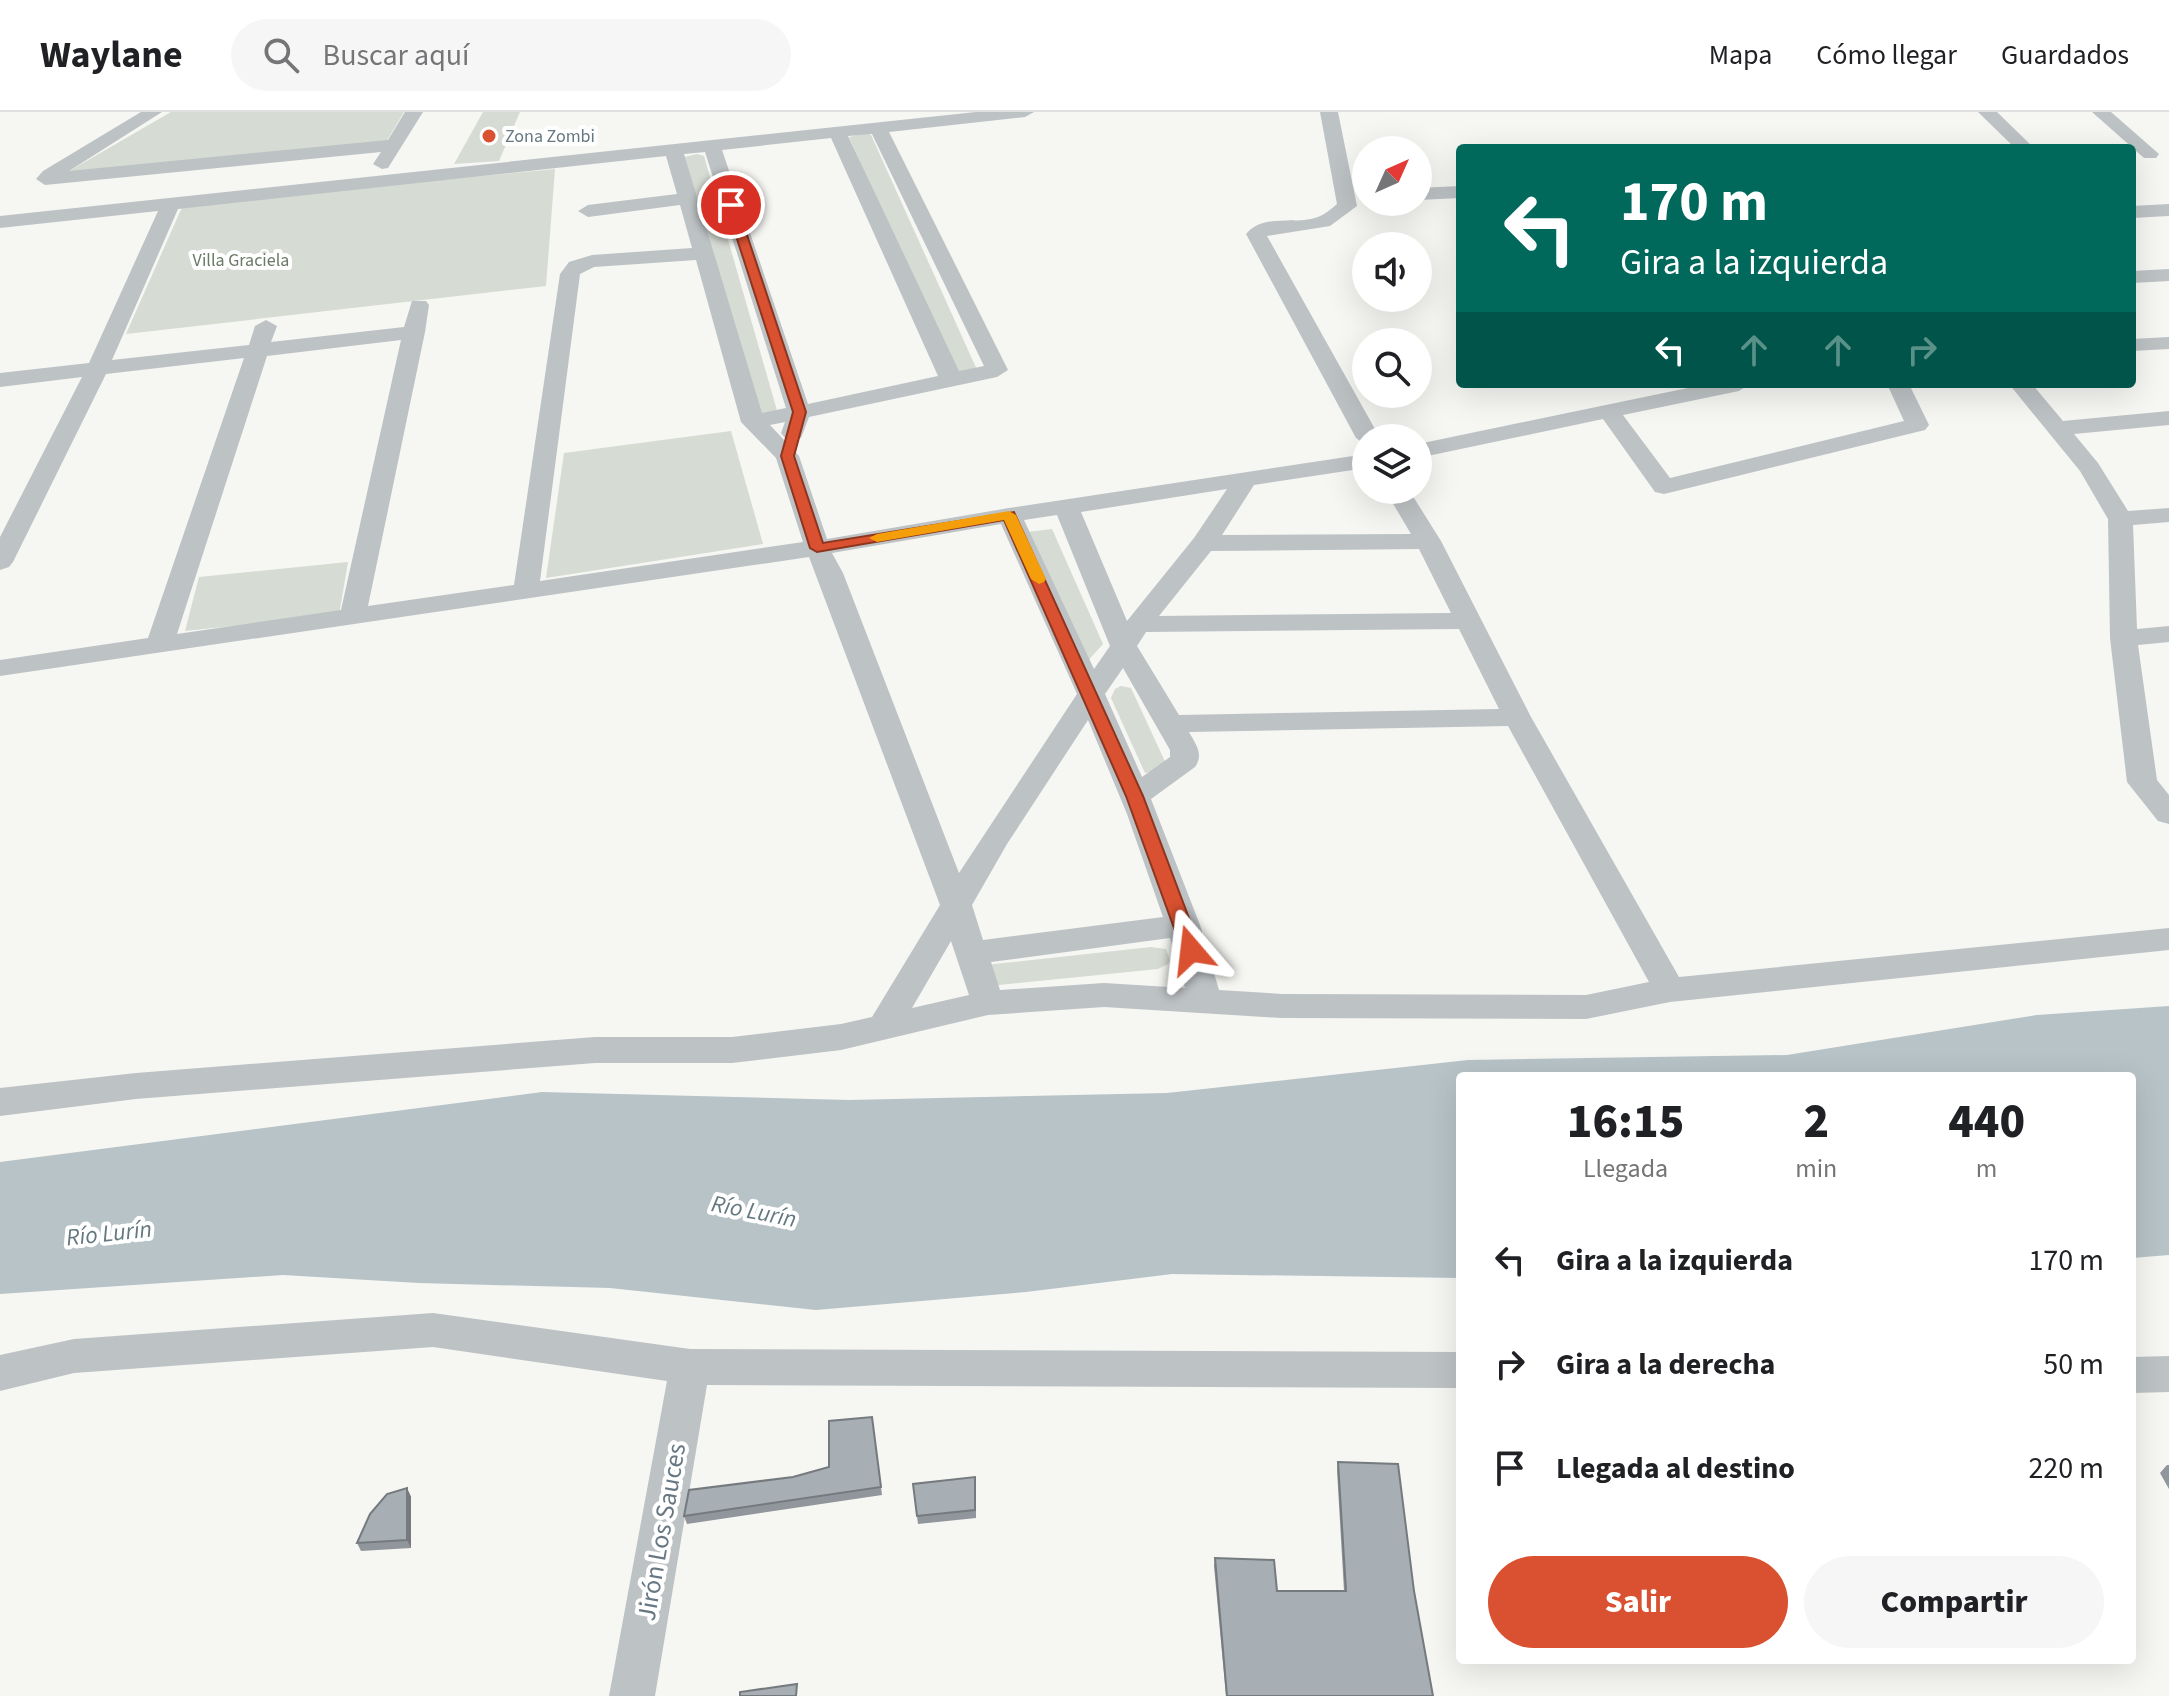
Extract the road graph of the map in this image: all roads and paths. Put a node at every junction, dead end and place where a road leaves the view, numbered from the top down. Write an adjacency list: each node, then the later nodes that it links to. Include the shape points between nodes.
1 (153, 112): 10 (street, via 45,179)
2 (414, 112): 10 (street)
3 (1025, 112): 7 (street)
4 (1329, 112): 15 (street)
5 (1987, 112): 9 (street)
6 (2101, 112): 13 (street)
7 (878, 128): 8 (street); 35 (street, via 997,370)
8 (838, 133): 11 (street); 35 (street)
9 (2021, 144)
10 (394, 145): 14 (street)
11 (712, 146): 12 (street); 40 (street)
12 (674, 151): 14 (street); 18 (street)
13 (2150, 154)
14 (371, 182): 20 (street)
15 (1352, 182)
16 (1456, 192): 17 (street)
17 (1432, 193)
18 (687, 199): 22 (street); 25 (street)
19 (1352, 202): 44 (street, via 1317,224 1256,234)
20 (171, 203): 24 (street); 34 (street)
21 (2169, 210): 23 (street)
22 (588, 211)
23 (2136, 212)
24 (0, 222)
25 (703, 253): 43 (street); 59 (street, via 592,261 570,274)
26 (2169, 275): 27 (street)
27 (2136, 277)
28 (419, 305): 30 (street)
29 (266, 326): 33 (street)
30 (414, 332): 33 (street); 60 (street)
31 (2169, 343): 32 (street)
32 (2136, 345)
33 (258, 350): 34 (street); 65 (street)
34 (98, 368): 36 (street); 58 (street)
35 (951, 379): 40 (street)
36 (0, 380)
37 (1721, 388): 41 (street)
38 (1900, 388): 41 (street, via 1917,425 1664,487)
39 (2023, 388): 45 (street)
40 (799, 412): 43 (street); 47 (street)
41 (1610, 413): 46 (street)
42 (2169, 418): 45 (street)
43 (753, 422): 47 (street)
44 (1360, 424)
45 (2058, 428): 54 (street)
46 (1432, 448)
47 (787, 456): 57 (street)
48 (1352, 463): 49 (street)
49 (1247, 478): 51 (street); 56 (street)
50 (1406, 504): 55 (street)
51 (1066, 506): 52 (street); 62 (street)
52 (1009, 515): 57 (street); 67 (street)
53 (2169, 515): 54 (street)
54 (2120, 519): 64 (street)
55 (1428, 541): 56 (street); 61 (street)
56 (1204, 543): 62 (street)
57 (817, 548): 59 (street); 73 (street)
58 (0, 562)
59 (526, 591): 60 (street)
60 (353, 616): 65 (street)
61 (1467, 621): 62 (street); 68 (street)
62 (1131, 634): 67 (street); 69 (street)
63 (2169, 634): 64 (street)
64 (2124, 638): 71 (street, via 2142,782)
65 (160, 644): 66 (street)
66 (0, 668)
67 (1092, 695): 70 (street); 73 (street)
68 (1517, 717): 69 (street); 77 (street)
69 (1172, 724): 70 (street, via 1185,761)
70 (1134, 796): 74 (street)
71 (2169, 816): 72 (street)
72 (2169, 826)
73 (956, 906): 76 (street); 80 (street)
74 (1184, 925): 76 (street); 78 (street)
75 (2169, 939): 77 (street)
76 (971, 953): 79 (street)
77 (1670, 990): 78 (street, via 1586,1007 1282,1006)
78 (1205, 1000): 79 (street, via 1104,995)
79 (988, 1003): 80 (street)
80 (884, 1027): 81 (street, via 732,1050 595,1050 136,1086)
81 (0, 1102)
82 (690, 1367): 83 (street); 84 (street, via 433,1330 74,1356); 87 (street, Jirón Los Sauces)
83 (1456, 1370)
84 (0, 1373)
85 (2169, 1374): 86 (street)
86 (2136, 1375)
87 (632, 1696)

